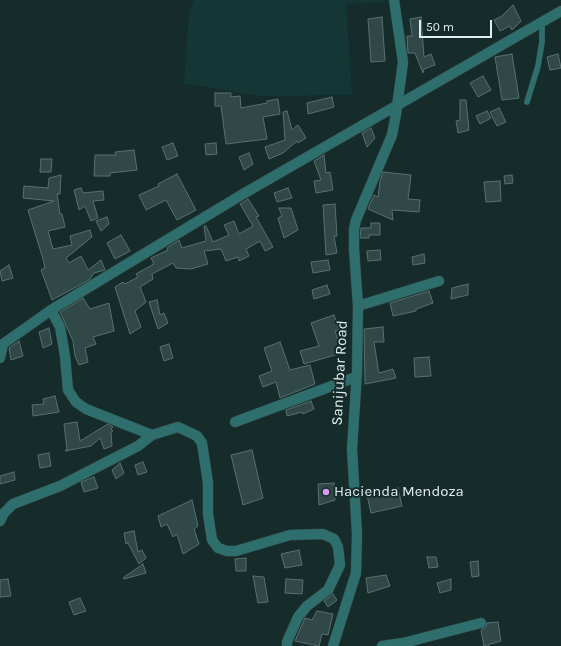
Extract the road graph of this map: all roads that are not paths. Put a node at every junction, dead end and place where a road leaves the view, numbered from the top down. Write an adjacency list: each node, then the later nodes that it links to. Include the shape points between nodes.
1 (394, 0): 5 (street, Sanijubar Road, via 403,62)
2 (561, 11): 3 (street)
3 (542, 22): 4 (lane, via 538,66); 5 (street)
4 (527, 102)
5 (396, 105): 7 (street, Sanijubar Road, via 392,135 354,229); 8 (street)
6 (439, 281): 7 (street)
7 (358, 306): 10 (street, Sanijubar Road)
8 (51, 310): 9 (street, via 3,344); 12 (street, via 60,327 68,390 76,402 86,409)
9 (0, 358)
10 (356, 377): 11 (street); 16 (street, Sanijubar Road, via 352,449 357,534 356,573)
11 (235, 422)
12 (152, 435): 13 (street, via 138,446 60,486 13,504); 15 (street, via 178,427 197,436 202,443 208,483 208,514 212,540 218,548 236,550 290,535 323,534 334,539 338,547 340,565 328,590 307,606 298,617)
13 (0, 521)
14 (481, 623): 17 (street)
15 (287, 646)
16 (333, 646)
17 (382, 646)

